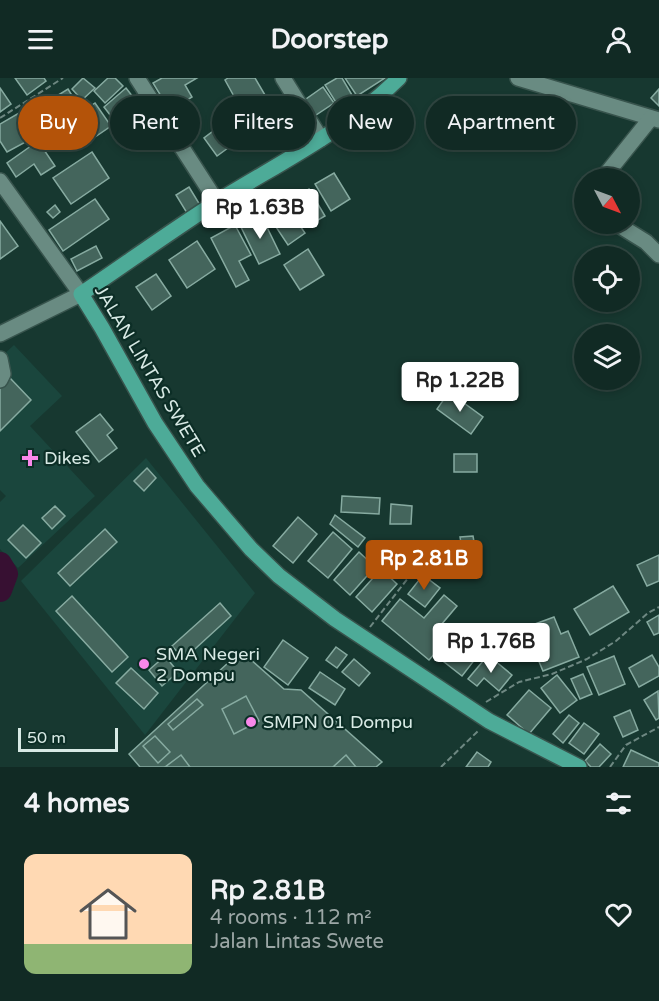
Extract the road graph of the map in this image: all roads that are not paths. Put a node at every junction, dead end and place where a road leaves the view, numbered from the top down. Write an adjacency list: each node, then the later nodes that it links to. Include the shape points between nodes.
1 (138, 78): 9 (street)
2 (283, 78): 6 (street)
3 (399, 78): 6 (main road)
4 (518, 78): 5 (street)
5 (655, 119): 7 (street)
6 (321, 139): 9 (main road)
7 (612, 168)
8 (0, 180): 12 (street, JALAN LINTAS SWETE)
9 (217, 202): 12 (main road)
10 (633, 234): 11 (street)
11 (659, 255)
12 (81, 294): 13 (street); 16 (main road, JALAN LINTAS SWETE, via 155,423 204,494 250,549 334,619 489,721)
13 (0, 334)
14 (0, 359): 15 (street)
15 (0, 380)
16 (579, 767)

